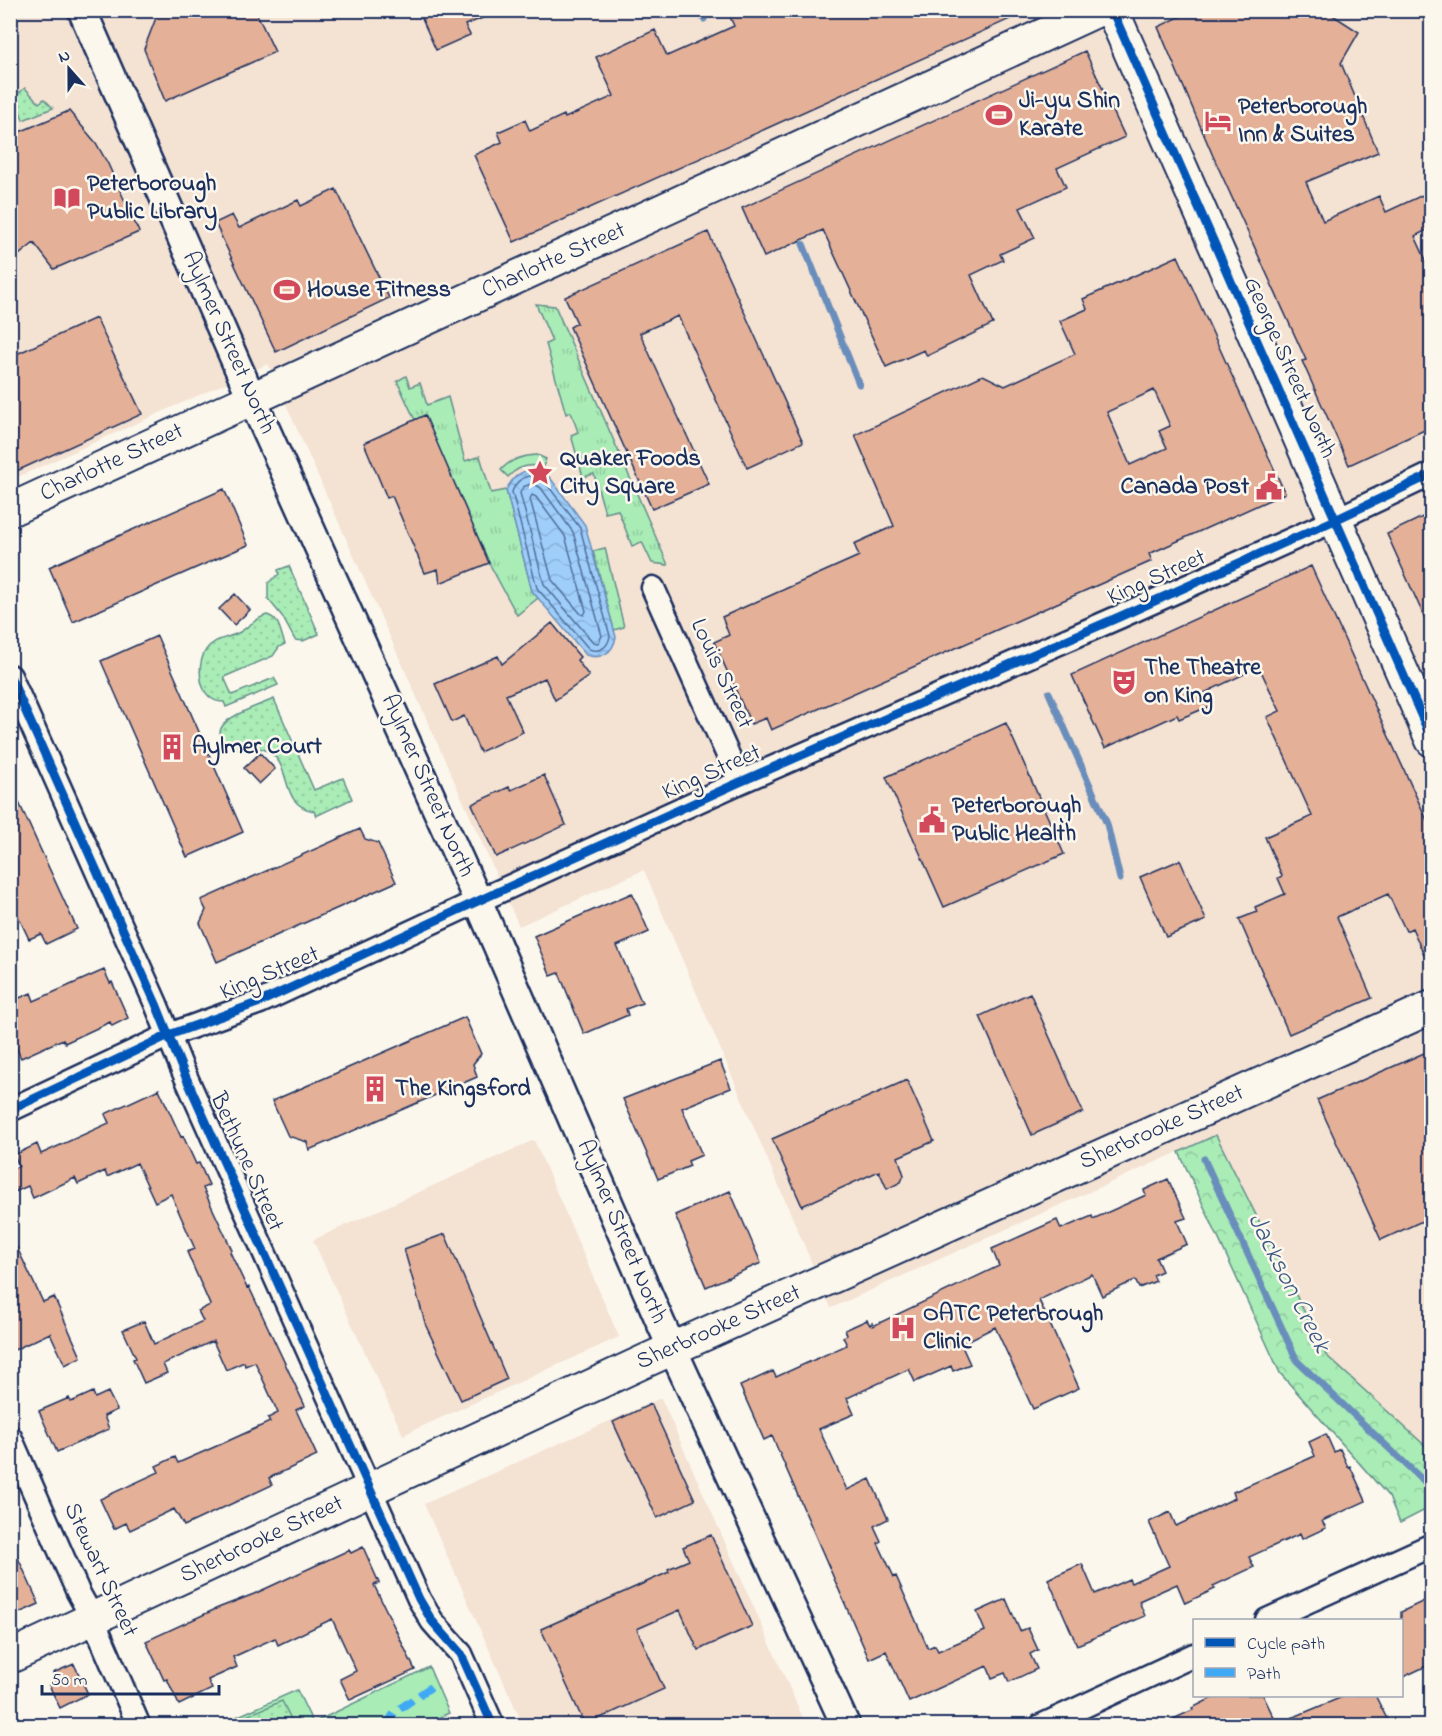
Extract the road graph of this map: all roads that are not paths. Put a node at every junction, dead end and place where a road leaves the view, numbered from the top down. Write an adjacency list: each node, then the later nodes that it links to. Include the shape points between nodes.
1 (82, 10): 4 (street, Aylmer Street North)
2 (1098, 10): 4 (main road, Charlotte Street)
3 (1112, 10): 7 (main road, George Street North)
4 (252, 399): 6 (main road, Charlotte Street); 12 (street, Aylmer Street North)
5 (1431, 474): 7 (street, King Street)
6 (10, 510)
7 (1335, 520): 10 (main road, George Street North); 11 (street, King Street)
8 (652, 588): 11 (street, Louis Street)
9 (10, 676): 14 (street, Bethune Street)
10 (1431, 740)
11 (740, 782): 12 (street, King Street)
12 (478, 901): 14 (street, King Street, via 260,1002); 16 (street, Aylmer Street North)
13 (1431, 1007): 16 (main road, Sherbrooke Street)
14 (169, 1035): 15 (street, King Street); 18 (street, Bethune Street)
15 (10, 1110)
16 (672, 1349): 18 (main road, Sherbrooke Street); 26 (street, Aylmer Street North)
17 (10, 1437): 21 (street, Stewart Street)
18 (371, 1489): 21 (main road, Sherbrooke Street); 25 (street, Bethune Street, via 419,1599 432,1621 461,1654)
19 (1431, 1545): 20 (street)
20 (1269, 1619)
21 (93, 1620): 23 (main road, Sherbrooke Street); 24 (street, Stewart Street)
22 (1193, 1654): 27 (street)
23 (10, 1657)
24 (140, 1725)
25 (493, 1725)
26 (846, 1725)
27 (1041, 1725)

